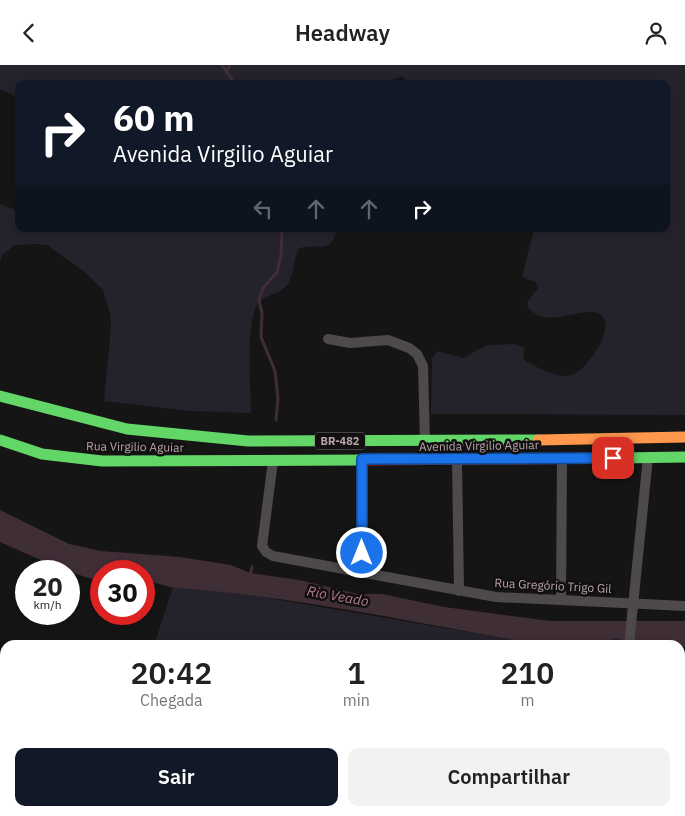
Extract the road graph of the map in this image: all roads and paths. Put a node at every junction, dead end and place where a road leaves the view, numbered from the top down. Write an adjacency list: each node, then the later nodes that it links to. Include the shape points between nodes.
1 (328, 339): 5 (street, via 350,343 388,340 417,354 423,366)
2 (0, 396): 5 (main road, BR-482, via 91,421 171,435 248,441)
3 (685, 437): 5 (main road, BR-482)
4 (0, 440): 10 (main road, Rua Virgilio Aguiar, via 38,453 105,462)
5 (425, 442)
6 (648, 457): 7 (main road, Avenida Virgilio Aguiar); 9 (main road, Avenida Virgilio Aguiar); 15 (street)
7 (685, 457)
8 (362, 459): 10 (main road, Avenida Virgilio Aguiar); 11 (main road, Avenida Virgilio Aguiar); 12 (street)
9 (562, 459): 11 (main road, Avenida Virgilio Aguiar); 14 (street)
10 (273, 461): 12 (street, Rua Gregório Trigo Gil, via 262,546 266,552)
11 (457, 461): 13 (street)
12 (362, 572): 13 (street, Rua Gregório Trigo Gil)
13 (459, 591): 14 (street, Rua Gregório Trigo Gil, via 496,597)
14 (561, 600): 15 (street, Rua Gregório Trigo Gil)
15 (632, 602): 16 (street, Rua Gregório Trigo Gil); 17 (street)
16 (685, 606)
17 (629, 640)

